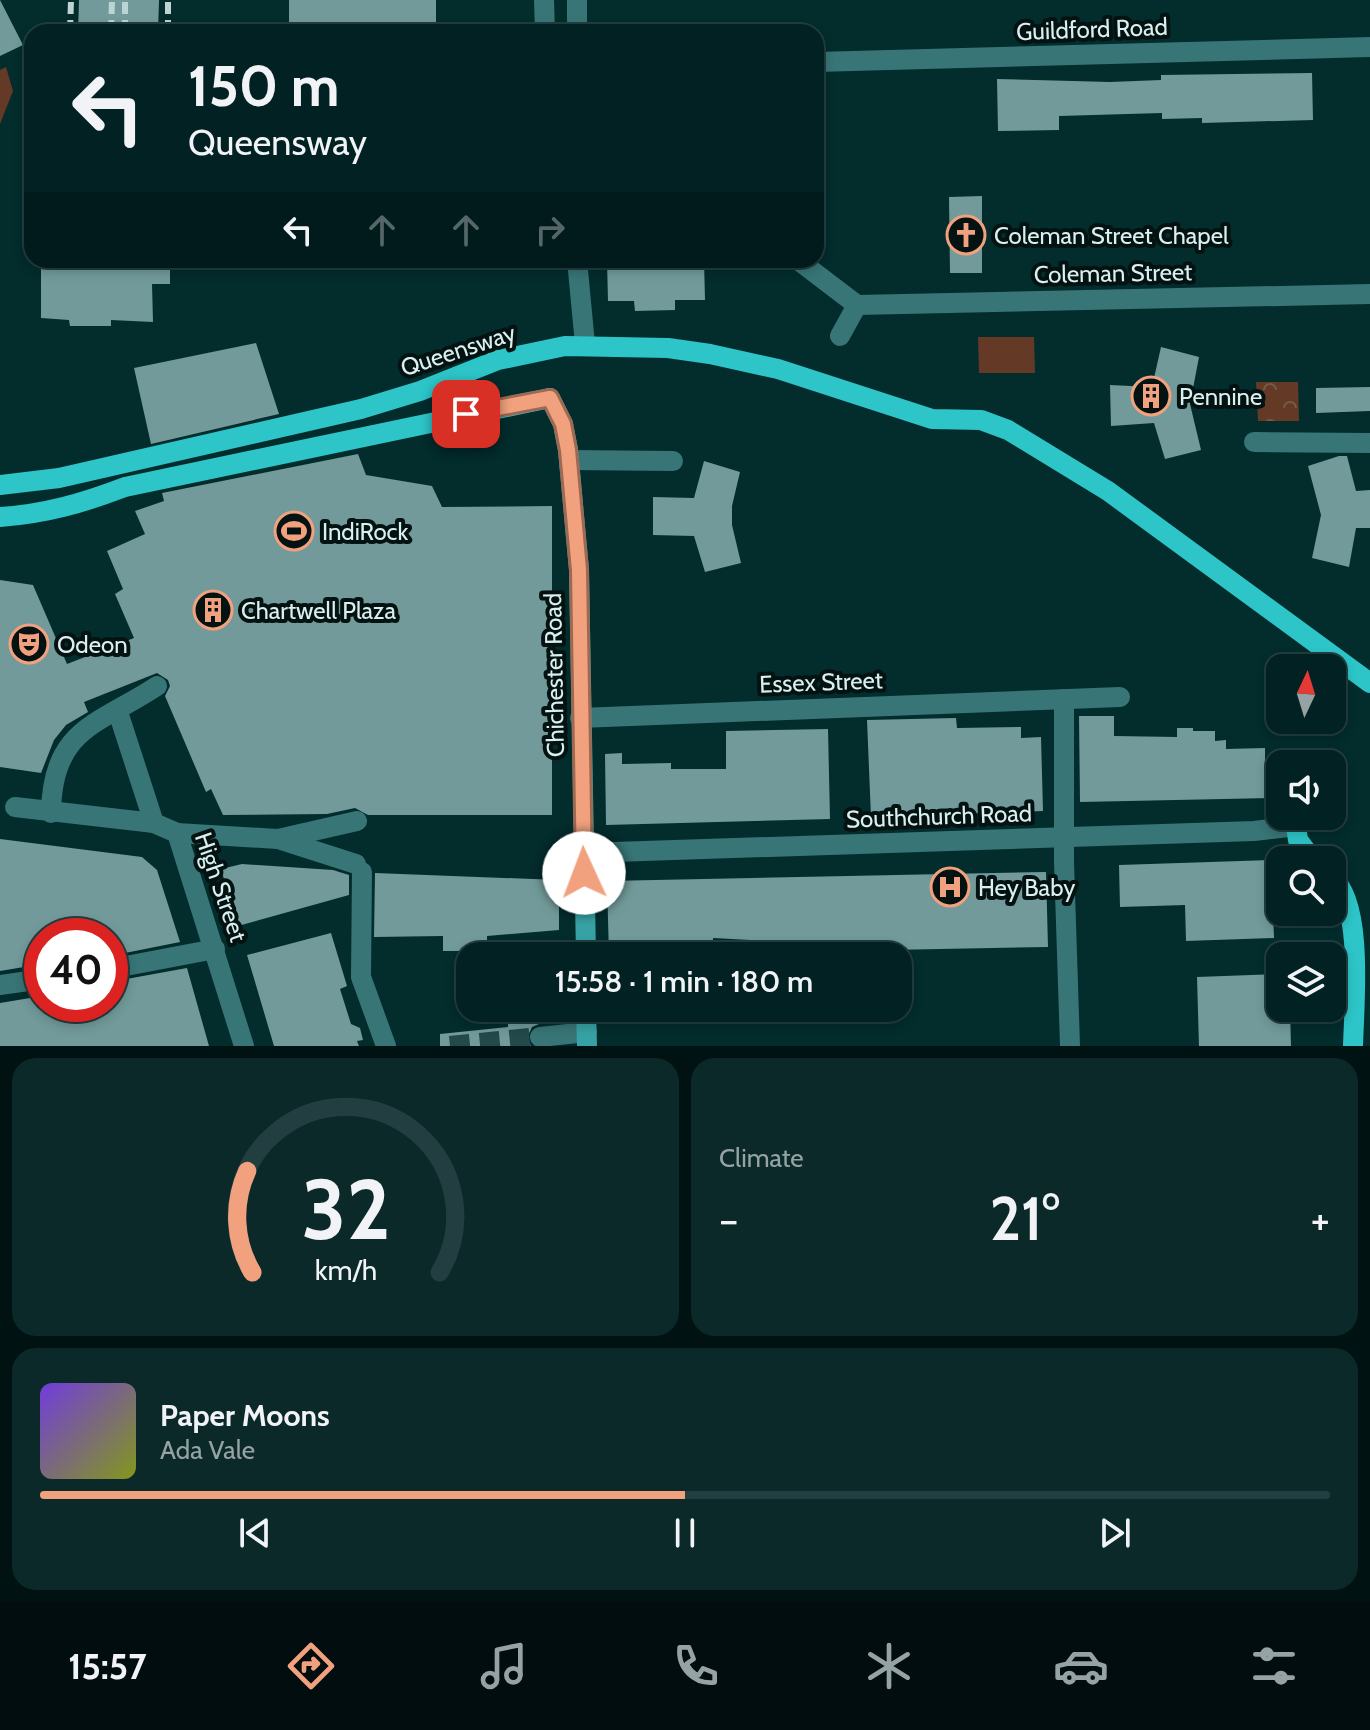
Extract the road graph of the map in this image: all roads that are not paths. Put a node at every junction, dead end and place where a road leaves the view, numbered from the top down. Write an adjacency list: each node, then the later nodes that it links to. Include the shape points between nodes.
1 (544, 0): 3 (street)
2 (577, 0): 4 (street)
3 (545, 24)
4 (577, 24)
5 (1370, 47): 6 (street, Guildford Road)
6 (824, 62)
7 (578, 268): 12 (street)
8 (808, 268): 10 (street)
9 (1370, 294): 10 (street, Coleman Street)
10 (857, 305): 11 (street)
11 (840, 336)
12 (585, 344): 18 (main road, Queensway, via 498,360 361,409 59,478); 21 (main road, Queensway, via 668,348 752,362 932,419 981,420 1008,430 1065,462)
13 (550, 398): 16 (street, Chichester Road, via 563,424); 19 (main road, via 125,487 49,512)
14 (1254, 442): 15 (street)
15 (1370, 443)
16 (569, 460): 17 (street); 25 (street, Chichester Road, via 579,570)
17 (673, 461)
18 (0, 485)
19 (0, 517)
20 (157, 686): 24 (street)
21 (1367, 686)
22 (1120, 697): 23 (street, Essex Street)
23 (1064, 699): 25 (street, Essex Street); 32 (street)
24 (118, 712): 27 (street, via 85,728 66,747 51,791); 29 (street)
25 (580, 718): 34 (street, Chichester Road)
26 (15, 807): 27 (street, High Street)
27 (51, 813): 29 (street, High Street)
28 (357, 821): 33 (street)
29 (154, 823): 31 (street, High Street)
30 (1266, 830): 32 (street, Southchurch Road)
31 (177, 833): 33 (street); 37 (street, High Street)
32 (1065, 837): 34 (street, Southchurch Road); 45 (street)
33 (278, 839): 44 (street, via 359,868 361,977)
34 (584, 853): 36 (street, Chichester Road)
35 (1346, 907): 46 (main road, via 1352,923)
36 (586, 942)
37 (215, 949): 38 (street); 43 (street, High Street)
38 (128, 966)
39 (24, 982): 40 (street)
40 (0, 985)
41 (540, 1037): 42 (street)
42 (587, 1039)
43 (244, 1046)
44 (386, 1046)
45 (1070, 1046)
46 (1353, 1046)

